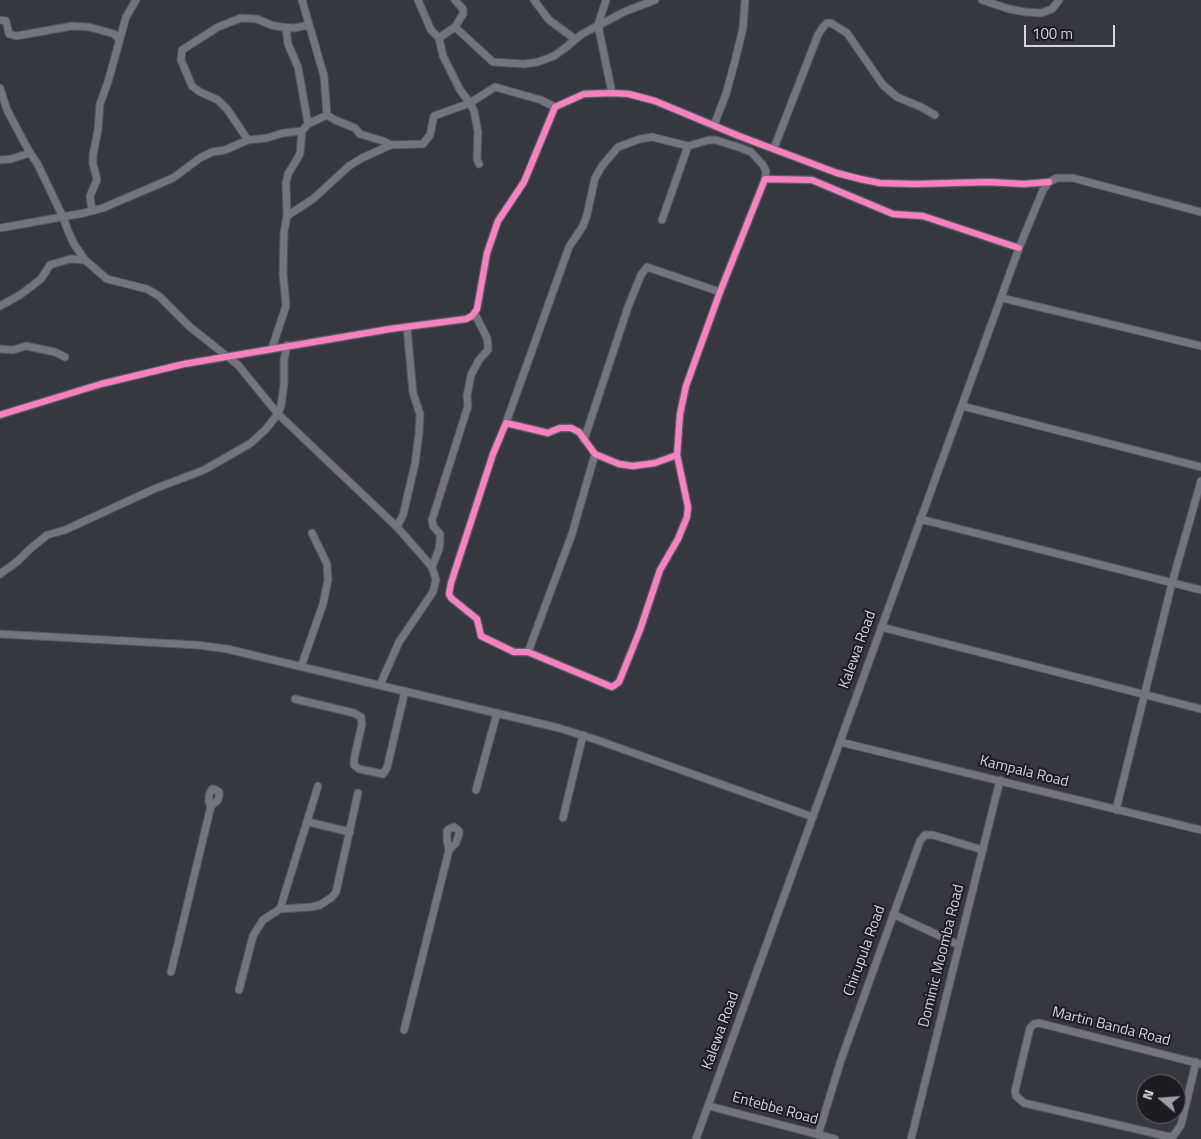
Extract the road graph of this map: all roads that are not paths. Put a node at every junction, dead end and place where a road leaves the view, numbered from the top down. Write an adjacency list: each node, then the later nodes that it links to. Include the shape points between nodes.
1 (136, 0): 18 (street, via 126,17)
2 (302, 0): 12 (street)
3 (418, 0): 16 (street, via 431,30)
4 (455, 0): 14 (street, via 464,12)
5 (534, 0): 17 (street, via 548,20)
6 (606, 0): 13 (street)
7 (655, 0): 13 (street)
8 (745, 0): 26 (street, via 737,53)
9 (982, 0): 10 (street, via 1009,9 1041,13 1052,9)
10 (1059, 0)
11 (0, 20): 18 (street, via 6,20 10,34 16,36 72,26 114,34)
12 (309, 25): 15 (street); 23 (street, via 324,76)
13 (598, 25): 17 (street); 20 (street)
14 (455, 27): 16 (street); 17 (street, via 492,62 511,64 538,62)
15 (286, 28): 25 (street, via 288,44 298,66); 28 (street, via 241,18 218,27 182,50 181,60 192,86 218,100)
16 (439, 38): 21 (street, via 443,56)
17 (575, 39)
18 (119, 41): 37 (street, via 99,109 93,155 96,180 90,196)
19 (0, 88): 32 (street, via 7,110)
20 (612, 93): 22 (street, via 584,94); 26 (street, via 655,100)
21 (470, 103): 22 (street, via 495,87); 29 (street, via 434,116 430,135 423,144); 34 (street, via 478,132)
22 (555, 107): 48 (street, via 524,182 494,229)
23 (327, 115): 25 (street); 29 (street, via 355,128 360,134)
24 (935, 115): 31 (street, via 890,91 847,33 831,23 823,26 818,35)
25 (308, 124): 27 (street)
26 (714, 125): 31 (street)
27 (302, 131): 28 (street); 39 (street, via 300,154 286,183)
28 (248, 140): 37 (street, via 212,152 173,178)
29 (392, 145): 39 (street, via 349,166 313,199)
30 (688, 146): 35 (street, via 716,140 751,152 763,165); 41 (street); 59 (street, via 652,137 640,139 618,147 602,166 595,178 583,226 565,256)
31 (774, 148): 36 (street, via 837,173 880,183)
32 (30, 153): 33 (street); 40 (street)
33 (0, 160)
34 (479, 164)
35 (765, 179): 43 (street, via 812,180 893,214 923,216); 45 (street)
36 (1049, 182): 38 (street, via 1057,178 1072,178); 43 (street, Kalewa Road, via 1037,201)
37 (92, 211): 40 (street)
38 (1201, 212)
39 (287, 216): 52 (street, via 284,232 286,306)
40 (63, 217): 42 (street); 44 (street, via 74,244)
41 (662, 220)
42 (0, 228)
43 (1019, 248): 46 (street, Kalewa Road)
44 (85, 260): 47 (street, via 50,265 41,279); 54 (street, via 107,279 147,289 159,296 190,327)
45 (720, 292): 60 (street, via 647,267 628,307); 62 (street, via 686,386)
46 (1002, 298): 51 (street); 56 (street, Kalewa Road)
47 (0, 306)
48 (475, 314): 49 (street, via 466,319); 68 (street, via 488,346 471,376 468,406 432,520 440,534 440,549)
49 (407, 327): 50 (street); 66 (street, via 413,393 420,414 419,433 403,515)
50 (287, 346): 52 (street); 57 (street, via 283,396)
51 (1201, 346)
52 (272, 348): 54 (street)
53 (0, 349): 55 (street, via 26,346)
54 (228, 356): 57 (street); 58 (street, via 110,382)
55 (65, 357)
56 (962, 406): 63 (street); 65 (street, Kalewa Road)
57 (278, 414): 66 (street); 69 (street, via 251,443 237,452 204,470 47,535)
58 (0, 415)
59 (506, 423): 60 (street, via 548,433 571,428); 74 (street, via 493,454 449,594 477,619 481,636 514,652)
60 (584, 440): 61 (street)
61 (595, 454): 62 (street, via 633,466); 74 (street, via 572,534)
62 (677, 455): 74 (street, via 688,507 687,517 660,570 619,682 612,687)
63 (1201, 467)
64 (1201, 481): 70 (street)
65 (920, 519): 70 (street); 72 (street, Kalewa Road)
66 (396, 527): 68 (street)
67 (312, 533): 75 (street, via 326,564 328,580)
68 (432, 567): 76 (street, via 436,580 433,592 398,642)
69 (0, 574)
70 (1172, 583): 71 (street); 78 (street)
71 (1201, 590)
72 (881, 627): 78 (street); 83 (street, Kalewa Road)
73 (0, 634): 75 (street, via 197,645)
74 (528, 652)
75 (301, 667): 76 (street)
76 (380, 685): 77 (street)
77 (405, 691): 79 (street, via 383,774 354,765 362,724 358,714); 81 (street)
78 (1146, 696): 80 (street); 89 (street)
79 (295, 699)
80 (1201, 709)
81 (497, 713): 82 (street); 86 (street)
82 (583, 735): 90 (street); 91 (street)
83 (840, 742): 84 (street, Kampala Road); 90 (street, Kalewa Road)
84 (1000, 780): 89 (street, Kampala Road); 96 (street, Dominic Moomba Road)
85 (318, 786): 92 (street)
86 (476, 790)
87 (358, 793): 94 (street)
88 (211, 806): 100 (street)
89 (1116, 810): 93 (street, Kampala Road)
90 (813, 817): 104 (street, Kalewa Road)
91 (563, 818)
92 (308, 822): 94 (street); 97 (street)
93 (1201, 830)
94 (350, 832): 97 (street, via 339,884 332,897 320,905)
95 (449, 850): 102 (street)
96 (983, 850): 98 (street, Chirupula Road, via 925,835); 99 (street, Dominic Moomba Road)
97 (280, 909): 101 (street, via 258,927)
98 (893, 914): 99 (street); 105 (street, Chirupula Road)
99 (959, 945): 108 (street, Dominic Moomba Road)
100 (172, 972)
101 (239, 990)
102 (404, 1030)
103 (1199, 1063): 103 (street, Martin Banda Road, via 1180,1125 1170,1137 1024,1102 1016,1096 1015,1085 1030,1028 1039,1023)
104 (709, 1106): 105 (street, Entebbe Road); 106 (street, Kalewa Road)
105 (818, 1135): 107 (street, Entebbe Road)
106 (696, 1139)
107 (835, 1139)
108 (911, 1139)

